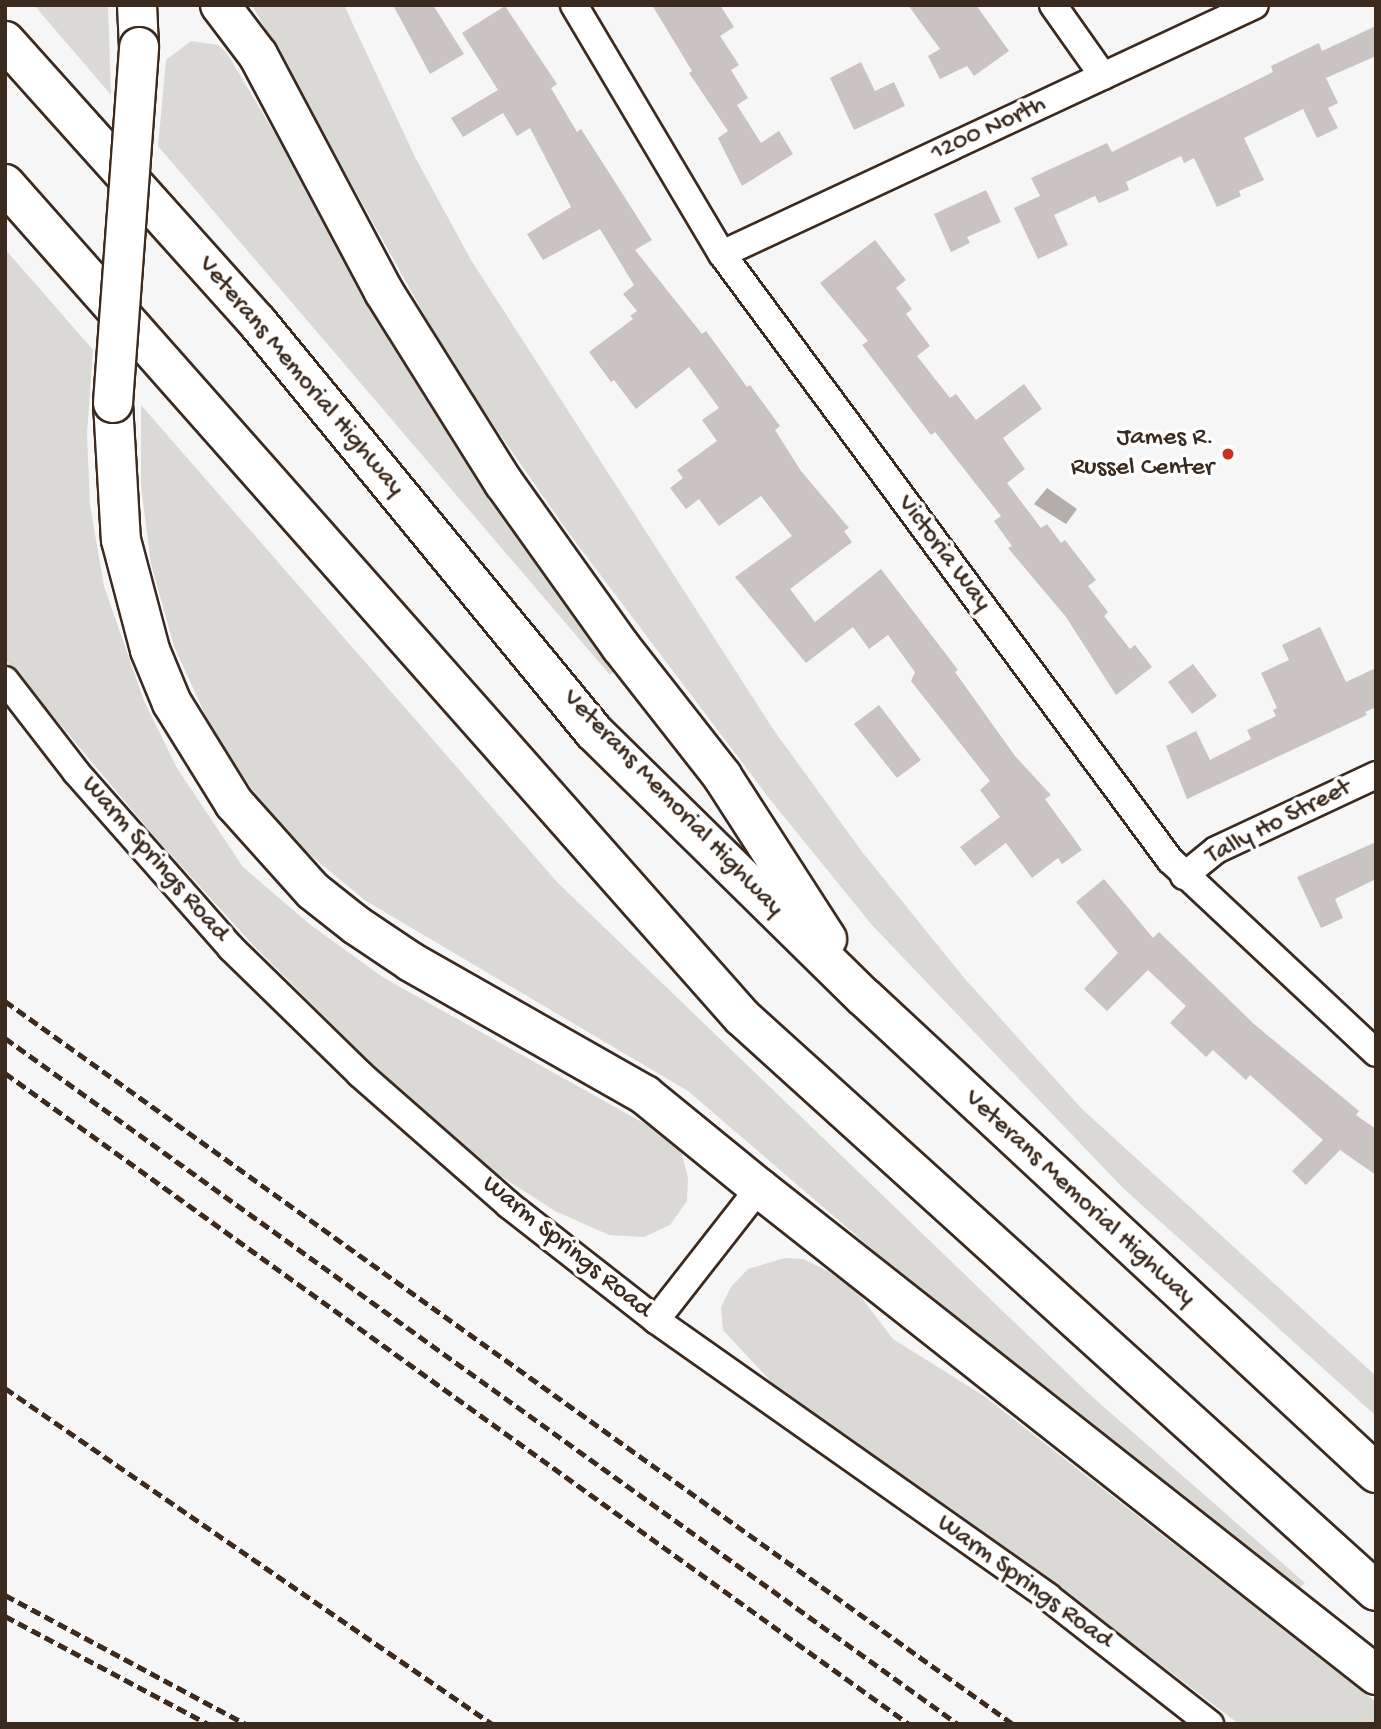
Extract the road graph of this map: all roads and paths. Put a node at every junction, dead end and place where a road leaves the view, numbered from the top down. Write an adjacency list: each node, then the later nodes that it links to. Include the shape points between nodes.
1 (137, 5): 15 (main road, bridge, via 139,47 113,403 121,540 150,650 197,747 250,823 313,891 356,925 411,962 645,1095)
2 (220, 5): 13 (main road, via 258,55 384,292 504,483 621,647 722,776)
3 (574, 5): 9 (street, Victoria Way)
4 (1053, 5): 7 (street)
5 (1255, 5): 7 (street, 1200 North)
6 (5, 41): 13 (main road, Veterans Memorial Highway, via 258,323 594,732)
7 (1103, 76): 9 (street, 1200 North)
8 (5, 184): 18 (main road, via 742,1017)
9 (722, 254): 12 (street, Victoria Way)
10 (5, 680): 16 (street, Warm Springs Road, via 76,772 231,948 360,1074 509,1205)
11 (1376, 775): 12 (street, Tally Ho Street, via 1224,845)
12 (1184, 876): 14 (street, Victoria Way)
13 (864, 996): 17 (main road, Veterans Memorial Highway)
14 (1376, 1053)
15 (760, 1188): 16 (street); 19 (main road)
16 (656, 1320): 20 (street, Warm Springs Road, via 1048,1597)
17 (1376, 1473)
18 (1376, 1591)
19 (1376, 1675)
20 (1210, 1724)

